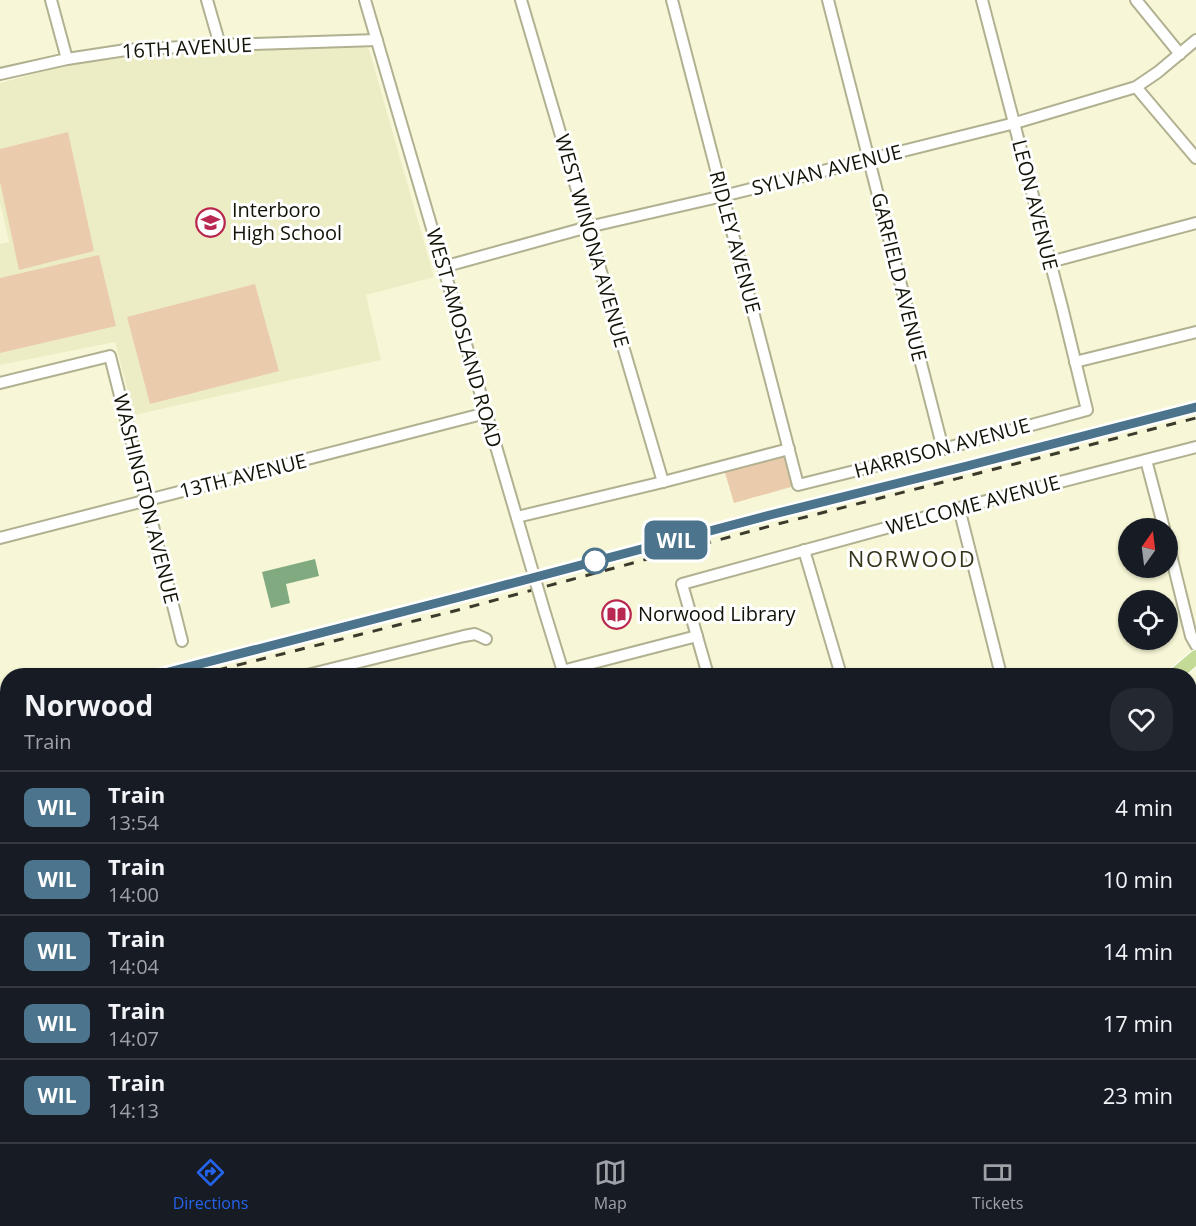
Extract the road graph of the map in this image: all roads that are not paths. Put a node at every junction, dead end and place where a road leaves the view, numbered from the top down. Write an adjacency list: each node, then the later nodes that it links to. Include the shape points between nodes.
1 (51, 0): 13 (street)
2 (207, 0): 11 (street)
3 (365, 0): 9 (street, WEST AMOSLAND ROAD)
4 (521, 0): 21 (street, WEST WINONA AVENUE)
5 (672, 0): 19 (street, RIDLEY AVENUE)
6 (828, 0): 18 (street, GARFIELD AVENUE)
7 (982, 0): 16 (street, LEON AVENUE)
8 (1136, 0): 12 (street)
9 (377, 40): 11 (street, 16TH AVENUE); 23 (street, WEST AMOSLAND ROAD)
10 (1196, 40): 12 (street, SYLVAN AVENUE)
11 (220, 45): 13 (street, 16TH AVENUE, via 126,50)
12 (1180, 54): 15 (street, SYLVAN AVENUE)
13 (67, 59): 14 (street, 16TH AVENUE)
14 (0, 74)
15 (1136, 87): 16 (street, SYLVAN AVENUE); 17 (street)
16 (1015, 123): 18 (street, SYLVAN AVENUE); 22 (street, LEON AVENUE)
17 (1196, 158)
18 (868, 159): 19 (street, SYLVAN AVENUE); 31 (street, GARFIELD AVENUE)
19 (723, 196): 21 (street, SYLVAN AVENUE); 30 (street, RIDLEY AVENUE)
20 (1196, 223): 22 (street)
21 (588, 227): 23 (street, SYLVAN AVENUE); 33 (street, WEST WINONA AVENUE)
22 (1050, 262): 25 (street, LEON AVENUE)
23 (443, 267): 28 (street, WEST AMOSLAND ROAD)
24 (1196, 332): 25 (street)
25 (1075, 362): 27 (street, LEON AVENUE)
26 (0, 384): 35 (street, WASHINGTON AVENUE, via 110,356)
27 (1087, 410): 31 (street, HARRISON AVENUE)
28 (486, 413): 35 (street, 13TH AVENUE); 37 (street, WEST AMOSLAND ROAD)
29 (1196, 447): 32 (street, WELCOME AVENUE)
30 (789, 448): 33 (street); 34 (street, RIDLEY AVENUE)
31 (943, 449): 34 (street, HARRISON AVENUE)
32 (1146, 460): 36 (street, WELCOME AVENUE); 38 (street)
33 (663, 482): 37 (street)
34 (798, 485)
35 (146, 501): 39 (street, 13TH AVENUE); 44 (street, WASHINGTON AVENUE)
36 (959, 508): 40 (street, WELCOME AVENUE); 52 (street)
37 (517, 517): 48 (street, WEST AMOSLAND ROAD, bridge)
38 (1161, 518)
39 (0, 538)
40 (804, 550): 42 (street, WELCOME AVENUE, via 681,584); 51 (street)
41 (1177, 578): 45 (street)
42 (697, 636): 49 (street); 50 (street)
43 (486, 639): 47 (street, via 475,634 464,636)
44 (182, 642)
45 (1196, 645)
46 (1196, 657): 53 (main road)
47 (335, 668)
48 (561, 668)
49 (581, 668)
50 (706, 668)
51 (839, 668)
52 (999, 668)
53 (1183, 668)

